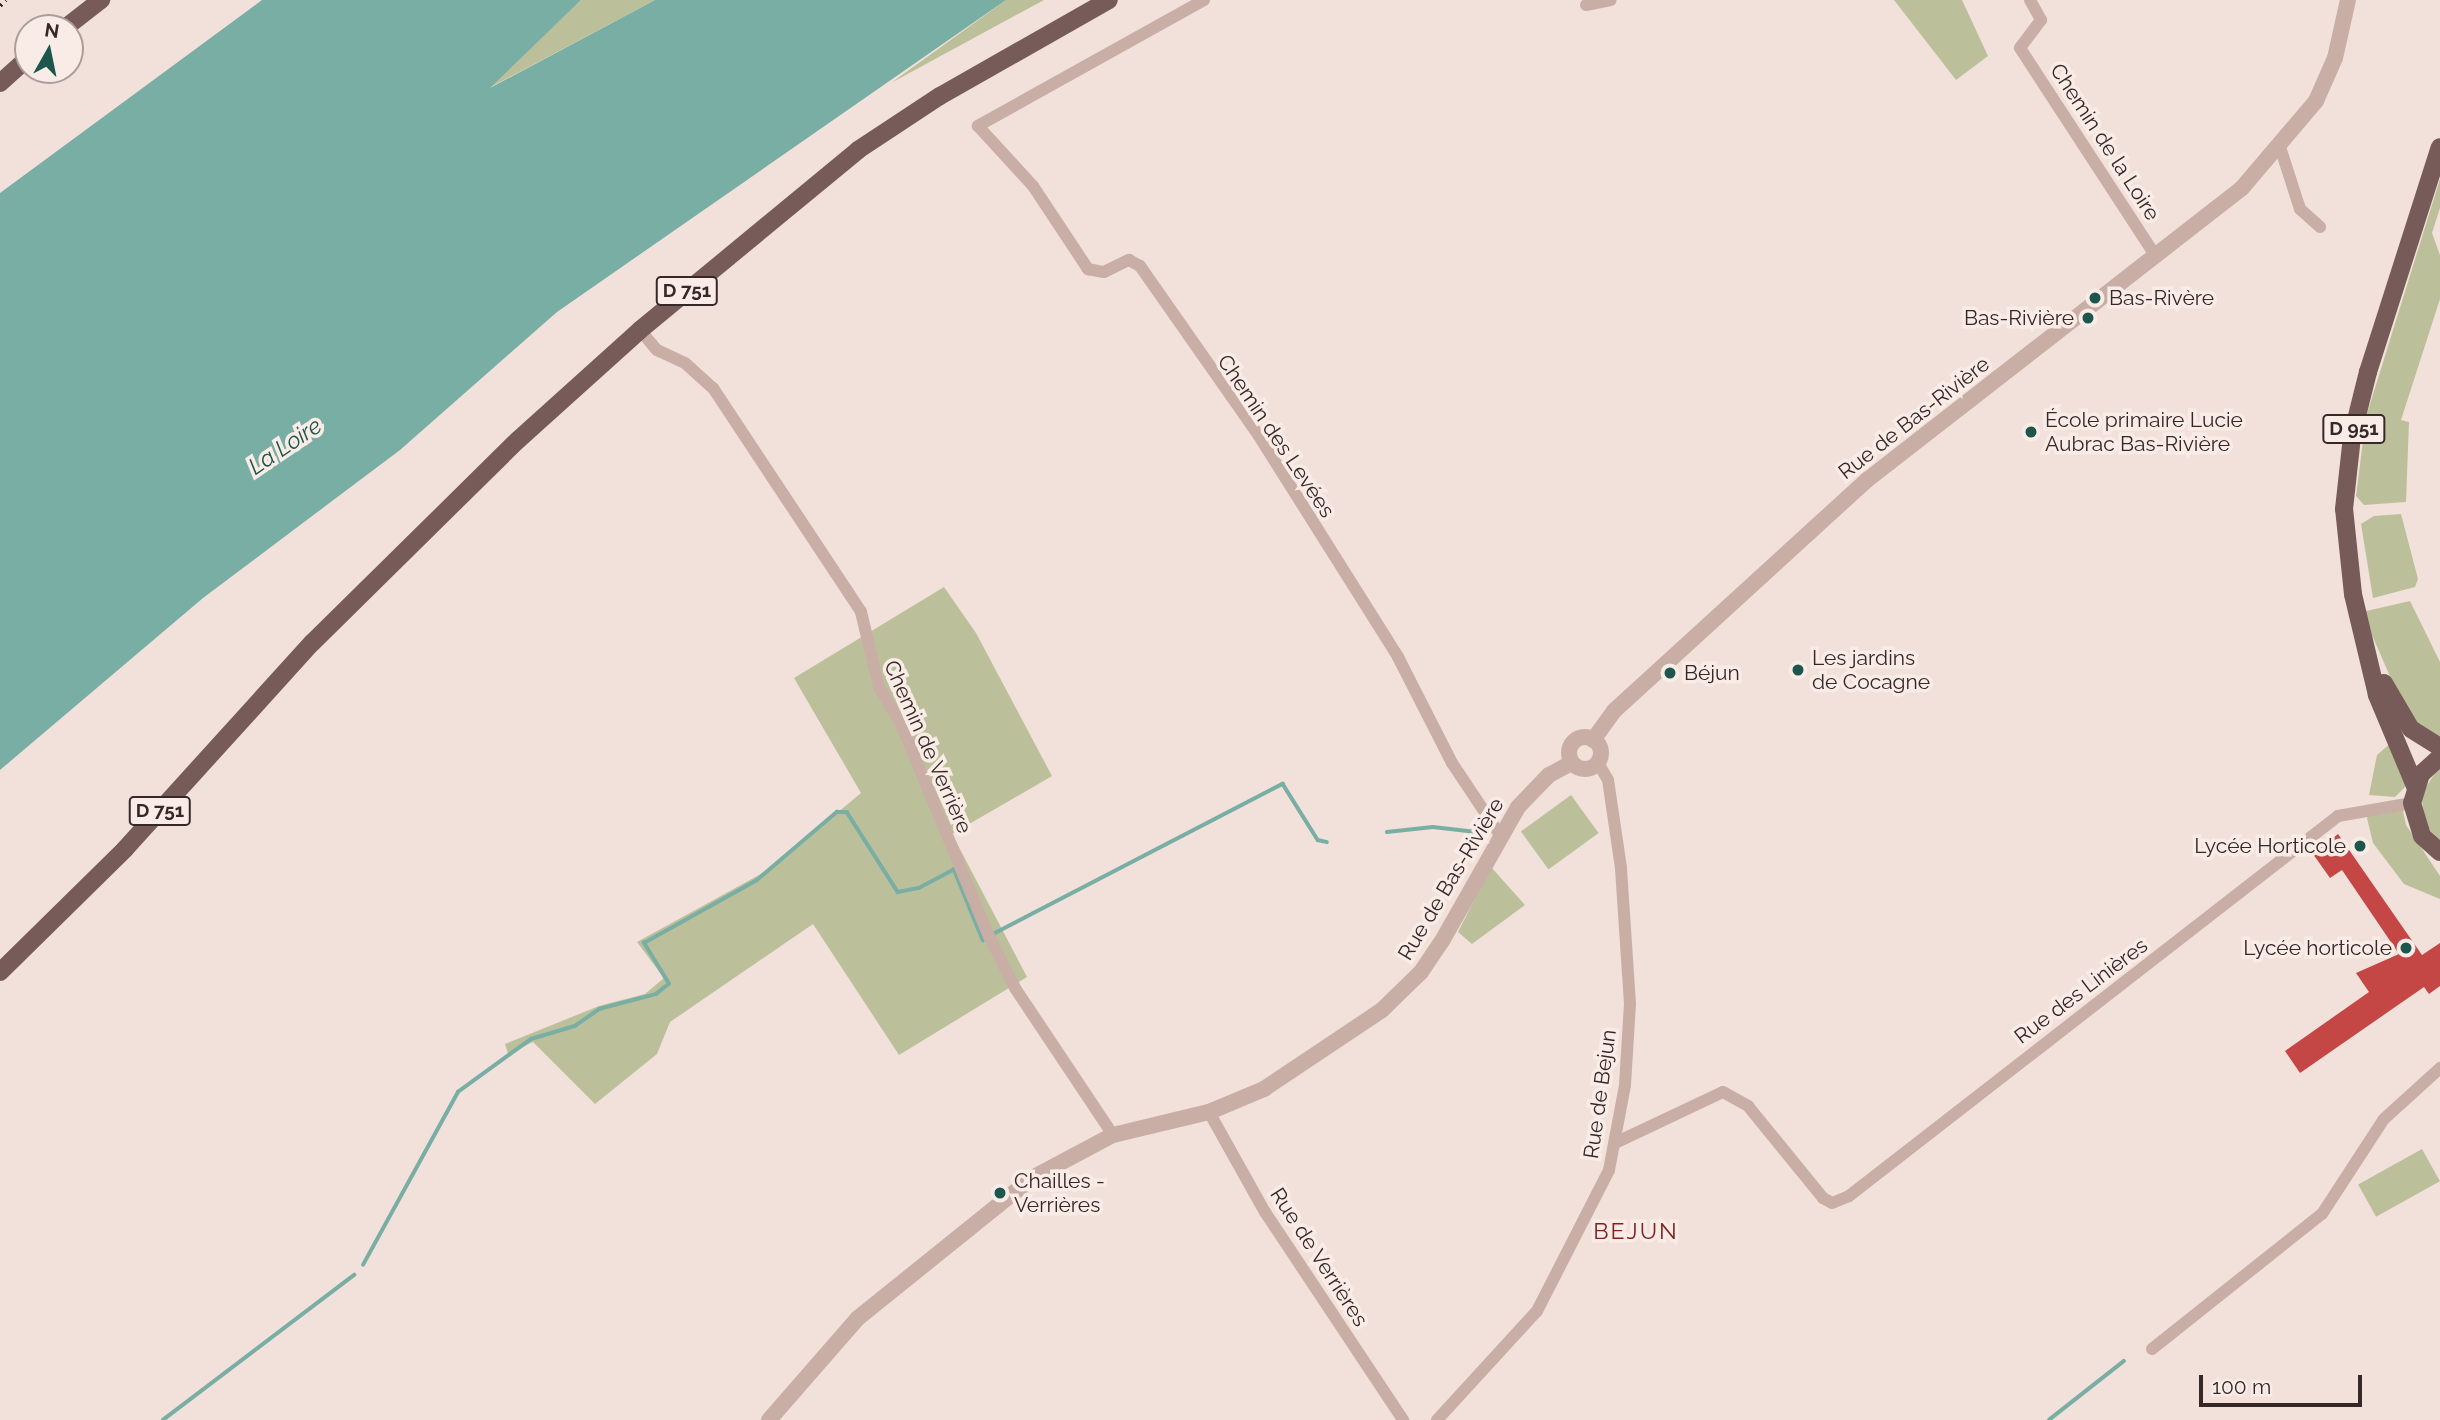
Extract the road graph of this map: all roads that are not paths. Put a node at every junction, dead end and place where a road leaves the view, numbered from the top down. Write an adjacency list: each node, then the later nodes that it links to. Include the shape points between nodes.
1 (101, 0): 8 (main road)
2 (1110, 0): 15 (main road, D 751, via 940,96 858,150)
3 (1204, 0): 23 (street, Chemin des Levées, via 978,126 1033,186 1088,269 1104,272 1129,260 1140,266 1259,436 1398,657 1452,763)
4 (1611, 0): 7 (street)
5 (2030, 0): 14 (street, Chemin de la Loire, via 2041,20 2020,48)
6 (2348, 0): 11 (street, Rue de Bas-Rivière, via 2327,79)
7 (1587, 5)
8 (83, 14)
9 (14, 70): 10 (main road)
10 (0, 83)
11 (2280, 147): 13 (street, via 2300,209); 14 (street, Rue de Bas-Rivière, via 2242,188)
12 (2440, 147): 16 (main road, D 951, via 2368,372 2346,472 2348,563)
13 (2320, 227)
14 (2156, 257): 17 (street, Rue de Bas-Rivière, via 1867,480 1622,703)
15 (640, 330): 25 (main road, D 751, via 518,440 312,643 125,849); 28 (street, Chemin de Verrière, via 657,350 685,363 713,388 861,612 879,687 901,724 989,936 1015,988)
16 (2370, 659): 18 (main road, D 951, via 2406,722); 22 (main road, D 951, via 2377,695)
17 (1593, 740): 20 (street, via 1576,741 1569,751); 21 (street, via 1601,753)
18 (2440, 747)
19 (2440, 757): 22 (main road)
20 (1572, 763): 21 (street, via 1585,769); 23 (street, Rue de Bas-Rivière, via 1538,785)
21 (1598, 763): 29 (street, Rue de Bejun, via 1612,800 1627,942 1629,1053)
22 (2414, 794): 24 (main road, via 2422,836); 29 (street, Rue des Linières, via 2338,816 1849,1196 1832,1203 1822,1199 1737,1095 1711,1095 1625,1143)
23 (1500, 835): 27 (street, Rue de Bas-Rivière, via 1459,916 1421,972 1334,1046 1264,1089)
24 (2438, 853)
25 (0, 971)
26 (2440, 1068): 30 (street, via 2384,1119 2322,1214)
27 (1209, 1112): 28 (street, Rue de Bas-Rivière); 32 (street, Rue de Verrières, via 1265,1212)
28 (1113, 1135): 31 (street, Rue de Bas-Rivière, via 1057,1161 858,1318)
29 (1615, 1143): 33 (street, Rue de Bejun, via 1609,1170 1536,1311)
30 (2152, 1349)
31 (769, 1420)
32 (1403, 1420)
33 (1437, 1420)

